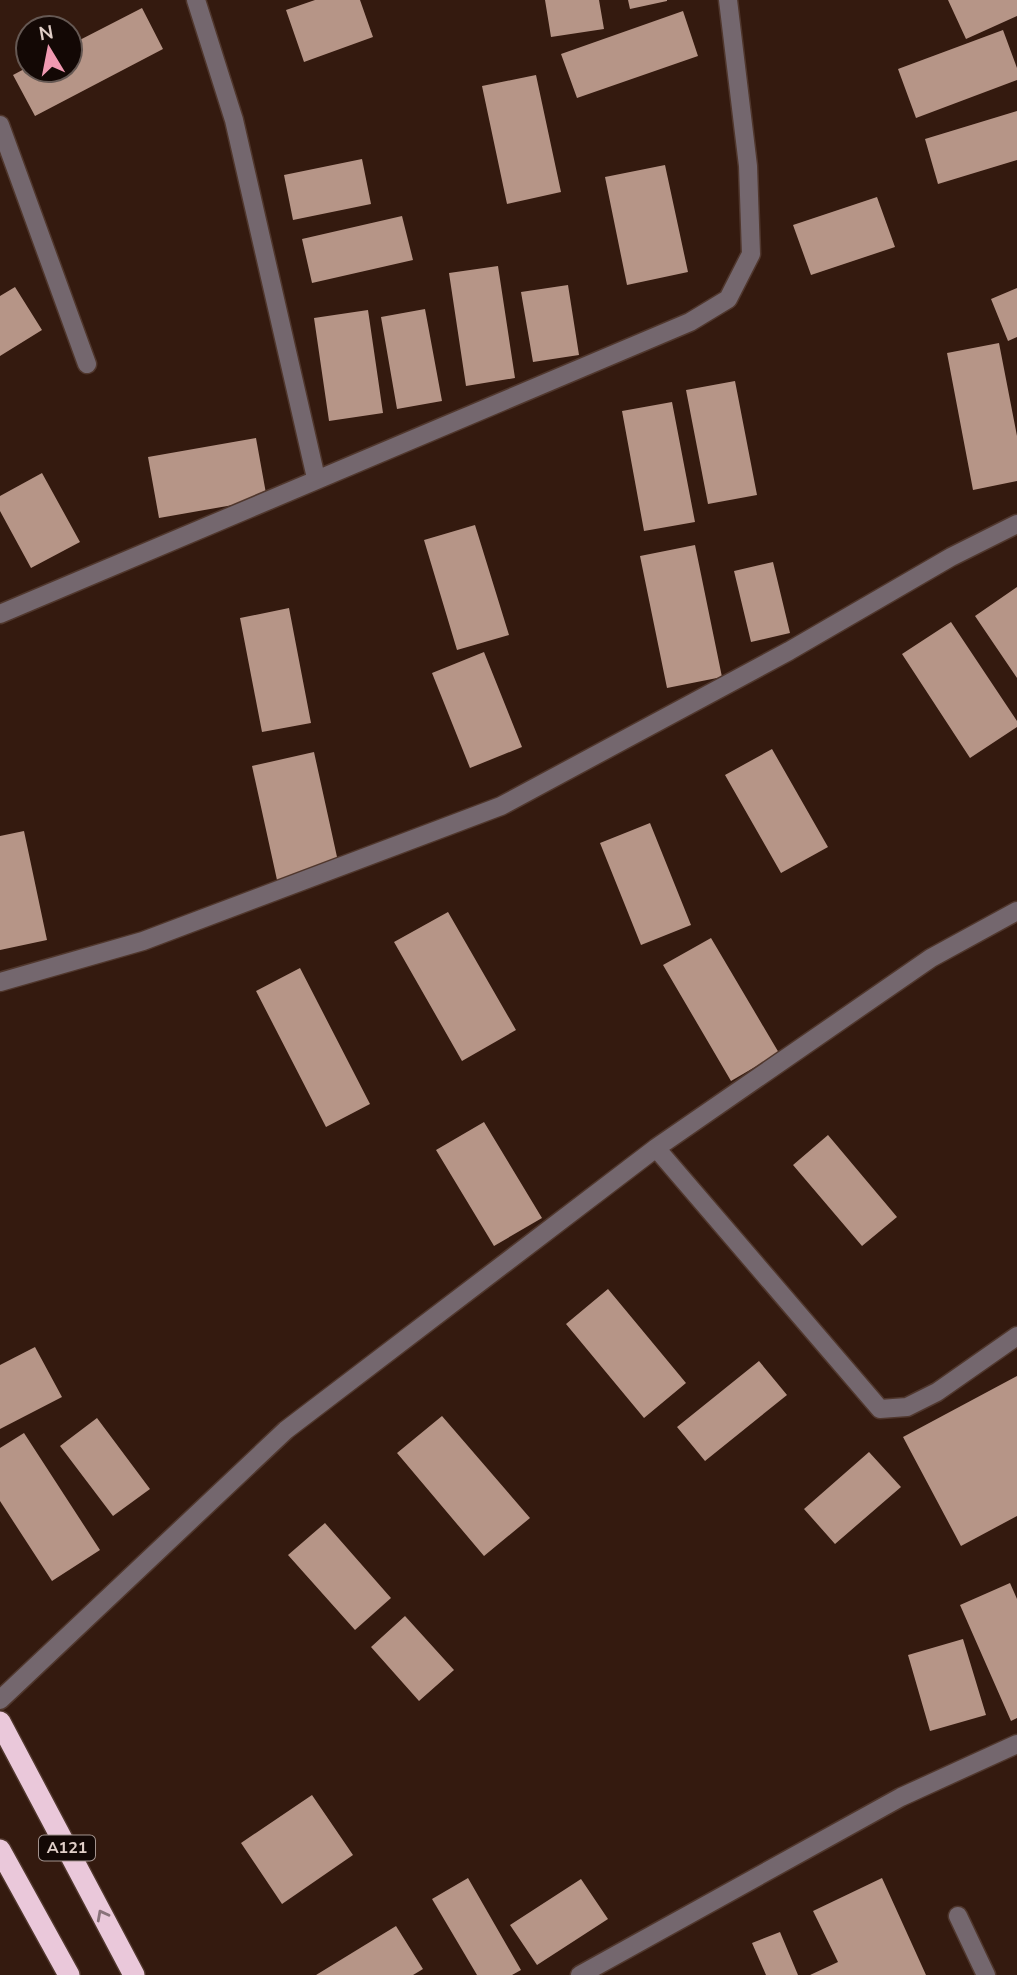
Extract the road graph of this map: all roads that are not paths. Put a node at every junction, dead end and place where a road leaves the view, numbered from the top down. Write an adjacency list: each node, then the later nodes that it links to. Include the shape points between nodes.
1 (196, 0): 5 (street, via 234,120)
2 (728, 0): 5 (street, via 748,166 751,254 729,299 690,322)
3 (0, 125): 4 (street)
4 (87, 364)
5 (316, 478): 7 (street)
6 (1017, 524): 9 (street, via 501,806 143,941)
7 (0, 614)
8 (1017, 911): 10 (street, via 931,958)
9 (0, 982)
10 (656, 1148): 11 (street, via 880,1409 907,1407 937,1392); 12 (street, via 286,1430)
11 (1017, 1336)
12 (0, 1700)
13 (0, 1722): 18 (highway, A121, one-way to 13)
14 (1017, 1744): 19 (street, via 901,1797)
15 (0, 1850): 17 (highway)
16 (958, 1916): 20 (street)
17 (69, 1975)
18 (134, 1975)
19 (580, 1975)
20 (986, 1975)

